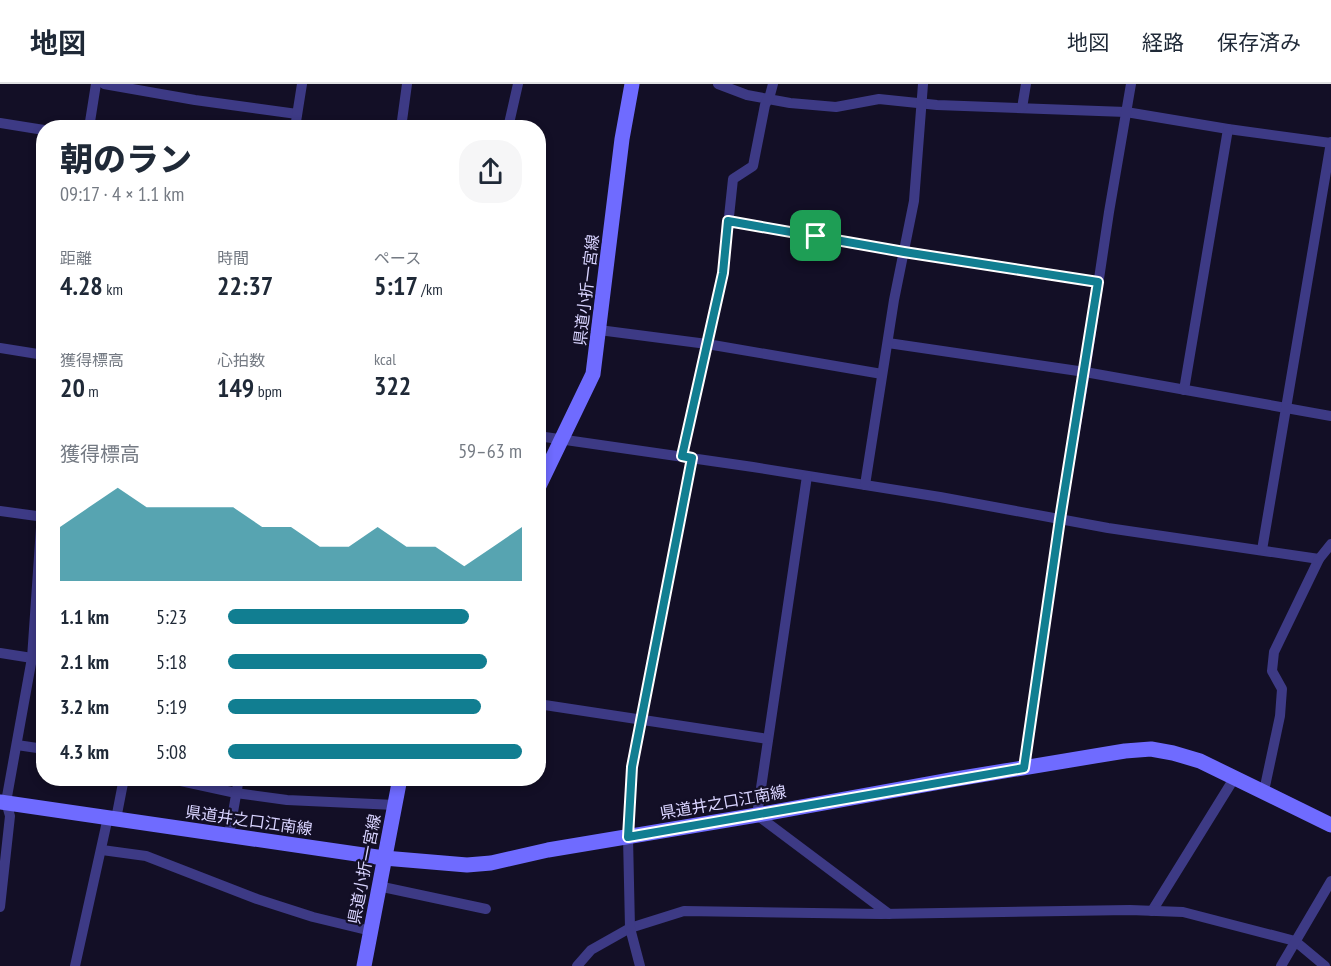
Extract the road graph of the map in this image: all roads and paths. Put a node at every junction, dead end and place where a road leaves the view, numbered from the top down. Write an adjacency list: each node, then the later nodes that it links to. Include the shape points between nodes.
1 (96, 84): 17 (street)
2 (104, 84): 16 (street)
3 (302, 84): 16 (street)
4 (407, 84): 19 (street)
5 (518, 84): 20 (street)
6 (632, 84): 28 (main road, 県道小折一宮線)
7 (718, 84): 12 (street)
8 (773, 84): 12 (street)
9 (923, 84): 13 (street)
10 (1026, 84): 14 (street)
11 (1131, 84): 15 (street)
12 (768, 99): 13 (street, via 836,107 879,99); 25 (street, via 753,166 733,179)
13 (920, 103): 14 (street); 26 (street, via 914,201)
14 (1022, 108): 15 (street)
15 (1126, 112): 23 (street); 27 (street)
16 (297, 114): 18 (street)
17 (90, 120)
18 (296, 120)
19 (402, 120)
20 (510, 120)
21 (0, 123): 22 (street)
22 (36, 129)
23 (1228, 129): 24 (street); 35 (street)
24 (1331, 142): 36 (street)
25 (728, 221): 26 (street); 30 (street, via 723,273)
26 (904, 252): 27 (street); 29 (street)
27 (1098, 282): 33 (street)
28 (599, 330): 30 (street); 39 (main road, 県道小折一宮線, via 593,374)
29 (888, 343): 33 (street); 34 (street)
30 (707, 344): 34 (street); 40 (street)
31 (0, 348): 32 (street)
32 (36, 354)
33 (1085, 372): 35 (street); 46 (street)
34 (882, 374): 43 (street)
35 (1184, 390): 36 (street)
36 (1285, 408): 37 (street); 48 (street)
37 (1331, 416)
38 (546, 438): 39 (street)
39 (562, 441): 40 (street); 41 (main road, 県道小折一宮線)
40 (687, 457): 42 (street); 54 (street)
41 (546, 472)
42 (807, 476): 43 (street); 55 (street)
43 (865, 485): 46 (street)
44 (0, 511): 45 (street)
45 (36, 516)
46 (1060, 519): 48 (street); 58 (street)
47 (1331, 544): 49 (street)
48 (1262, 550): 49 (street)
49 (1319, 559): 64 (street, via 1274,652 1272,671 1282,689)
50 (36, 602): 52 (street)
51 (0, 653): 52 (street)
52 (32, 658): 56 (street)
53 (546, 705): 54 (street)
54 (642, 721): 55 (street); 72 (street, via 632,767)
55 (768, 739): 68 (street)
56 (17, 745): 57 (street); 66 (street)
57 (36, 748)
58 (1024, 768): 59 (main road, 県道井之口江南線, via 1151,750 1200,761); 68 (main road, 県道井之口江南線)
59 (1235, 777): 64 (main road, 県道井之口江南線); 79 (street)
60 (122, 786): 69 (street)
61 (204, 786): 65 (street)
62 (237, 786): 65 (street)
63 (399, 786): 67 (main road, 県道小折一宮線)
64 (1264, 791): 70 (main road, 県道井之口江南線)
65 (236, 793): 67 (street, via 287,801); 71 (street)
66 (3, 802): 69 (main road, 県道井之口江南線); 77 (street, via 10,816)
67 (395, 805): 74 (main road, 県道小折一宮線)
68 (757, 815): 72 (main road, 県道井之口江南線); 80 (street)
69 (112, 818): 71 (main road, 県道井之口江南線); 73 (street)
70 (1331, 825)
71 (229, 836): 74 (main road, 県道井之口江南線)
72 (628, 837): 74 (main road, 県道井之口江南線, via 491,863 467,865); 81 (street)
73 (102, 850): 82 (street, via 146,856 257,899); 84 (street)
74 (384, 858): 76 (main road, 県道小折一宮線)
75 (1331, 881): 83 (street)
76 (378, 886): 78 (street); 82 (main road, 県道小折一宮線)
77 (1, 902)
78 (486, 909)
79 (1152, 911): 80 (street); 83 (street, via 1183,912)
80 (889, 914): 81 (street, via 684,911)
81 (630, 928): 86 (street, via 591,950); 87 (street)
82 (370, 931): 85 (main road, 県道小折一宮線)
83 (1294, 941): 88 (street); 89 (street)
84 (75, 966)
85 (364, 966)
86 (577, 966)
87 (640, 966)
88 (1281, 966)
89 (1324, 966)

